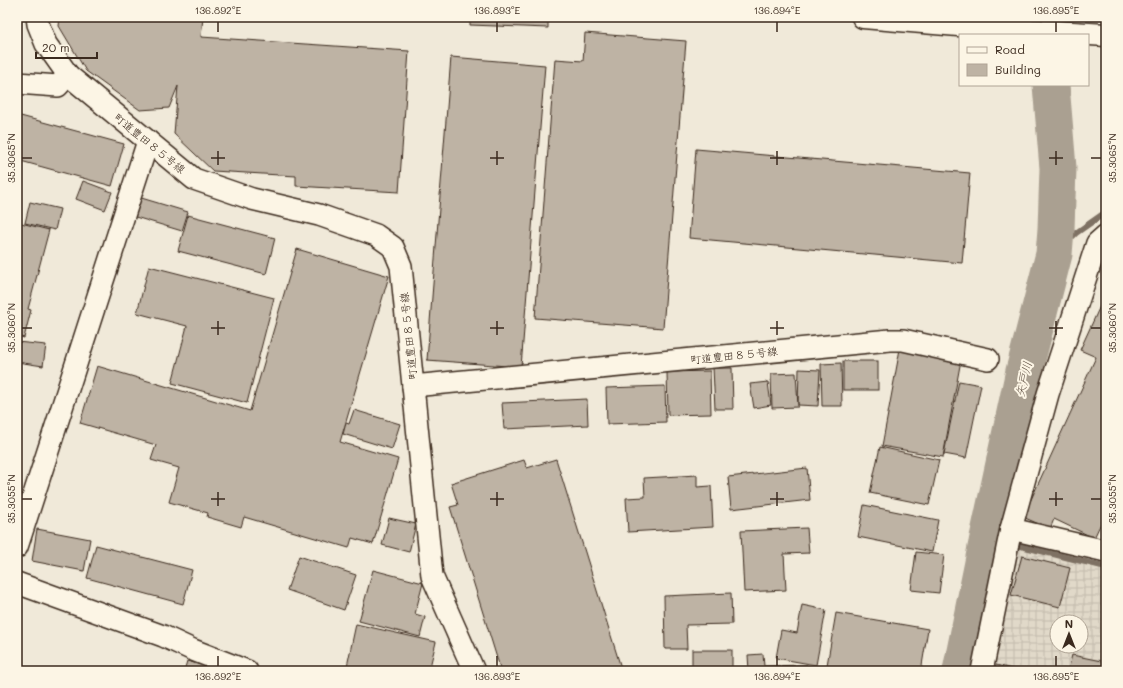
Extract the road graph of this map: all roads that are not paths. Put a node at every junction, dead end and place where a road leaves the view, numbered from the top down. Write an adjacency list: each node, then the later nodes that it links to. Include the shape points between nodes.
1 (37, 17): 5 (street, 町道豊田８５号線, via 46,44)
2 (863, 17): 3 (street)
3 (1004, 23): 4 (street, via 1029,30)
4 (1106, 35)
5 (68, 76): 6 (street, via 58,86); 7 (street, 町道豊田８５号線)
6 (17, 83)
7 (148, 141): 10 (street, 町道豊田８５号線, via 194,179 252,199 319,215 376,235 393,247 402,266); 12 (street)
8 (1106, 235): 11 (street, via 1097,243 1050,386)
9 (988, 359): 10 (street, 町道豊田８５号線, via 903,340 890,340)
10 (414, 386): 16 (street, via 432,576)
11 (1011, 529): 13 (street); 17 (street)
12 (17, 547)
13 (1106, 551)
14 (17, 583): 15 (street, via 163,636)
15 (247, 671)
16 (474, 671)
17 (982, 671)

